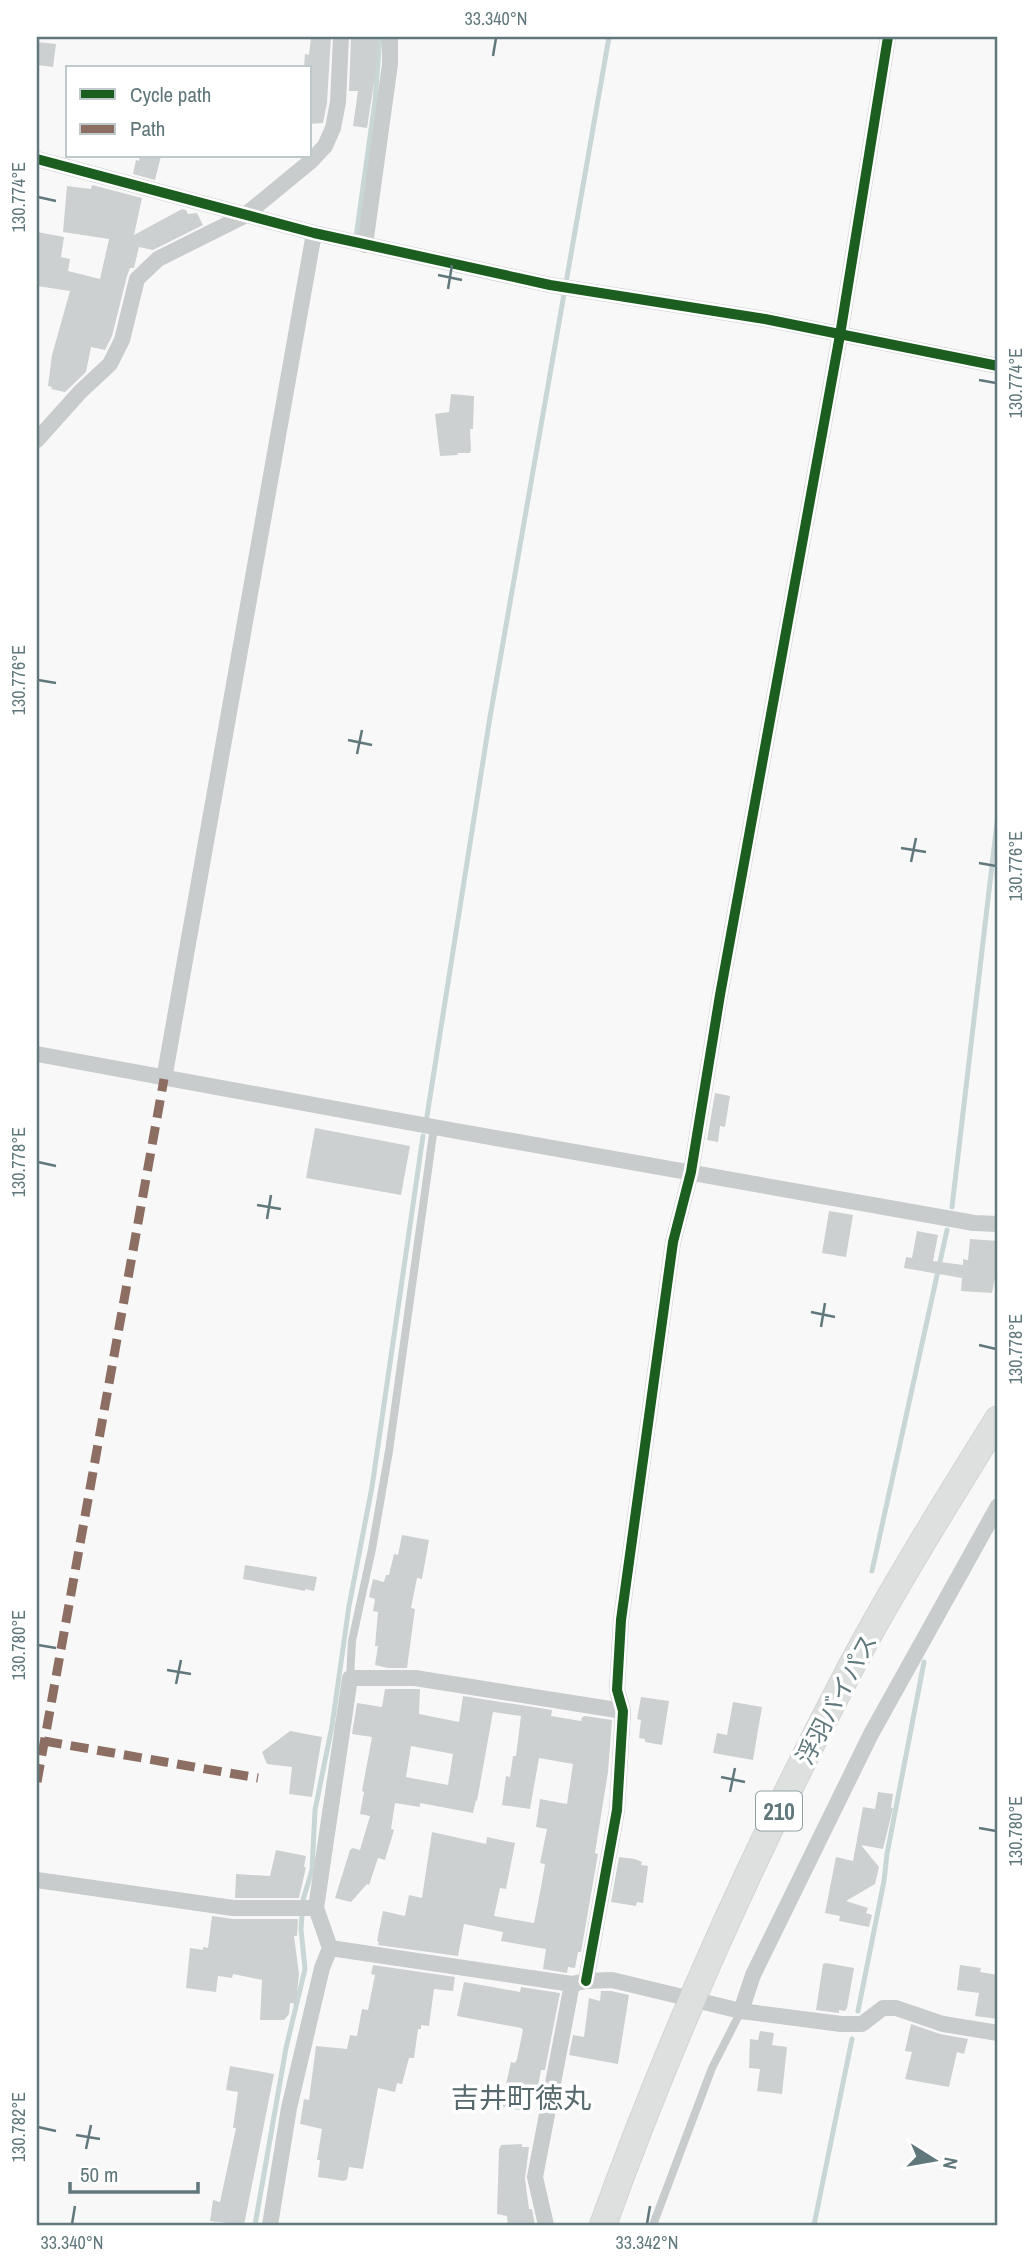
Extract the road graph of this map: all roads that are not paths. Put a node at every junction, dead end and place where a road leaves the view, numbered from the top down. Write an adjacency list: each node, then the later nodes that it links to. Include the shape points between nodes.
1 (341, 37): 5 (street, via 338,102 325,146)
2 (390, 37): 7 (street)
3 (888, 37): 8 (street)
4 (37, 159): 5 (street)
5 (244, 216): 6 (street); 10 (street, via 158,259 137,279 122,340 110,364)
6 (314, 233): 7 (street); 12 (street)
7 (365, 245): 8 (street, via 550,285)
8 (840, 335): 9 (street); 14 (street)
9 (998, 366)
10 (37, 440)
11 (37, 1054): 12 (street)
12 (164, 1079): 13 (street)
13 (434, 1128): 14 (street); 18 (lane, via 388,1451)
14 (691, 1172): 15 (street); 19 (street, via 673,1242 621,1620 617,1690)
15 (998, 1224)
16 (998, 1419): 24 (highway, 浮羽バイパス / 210, via 853,1663)
17 (998, 1506): 25 (street, via 871,1734 753,1975)
18 (349, 1678): 19 (street, via 415,1678); 21 (street)
19 (623, 1711): 23 (street, via 617,1810)
20 (37, 1880): 21 (street, via 233,1908)
21 (312, 1908): 22 (street)
22 (330, 1948): 23 (street); 27 (street, via 289,2108)
23 (579, 1982): 24 (street, via 612,1980); 28 (street, via 536,2177)
24 (692, 1998): 25 (street); 29 (highway, 浮羽バイパス / 210)
25 (741, 2011): 26 (street, via 862,2024 883,2008 896,2008 943,2024); 30 (lane, via 712,2068)
26 (998, 2033)
27 (270, 2225)
28 (546, 2225)
29 (603, 2225)
30 (653, 2225)

